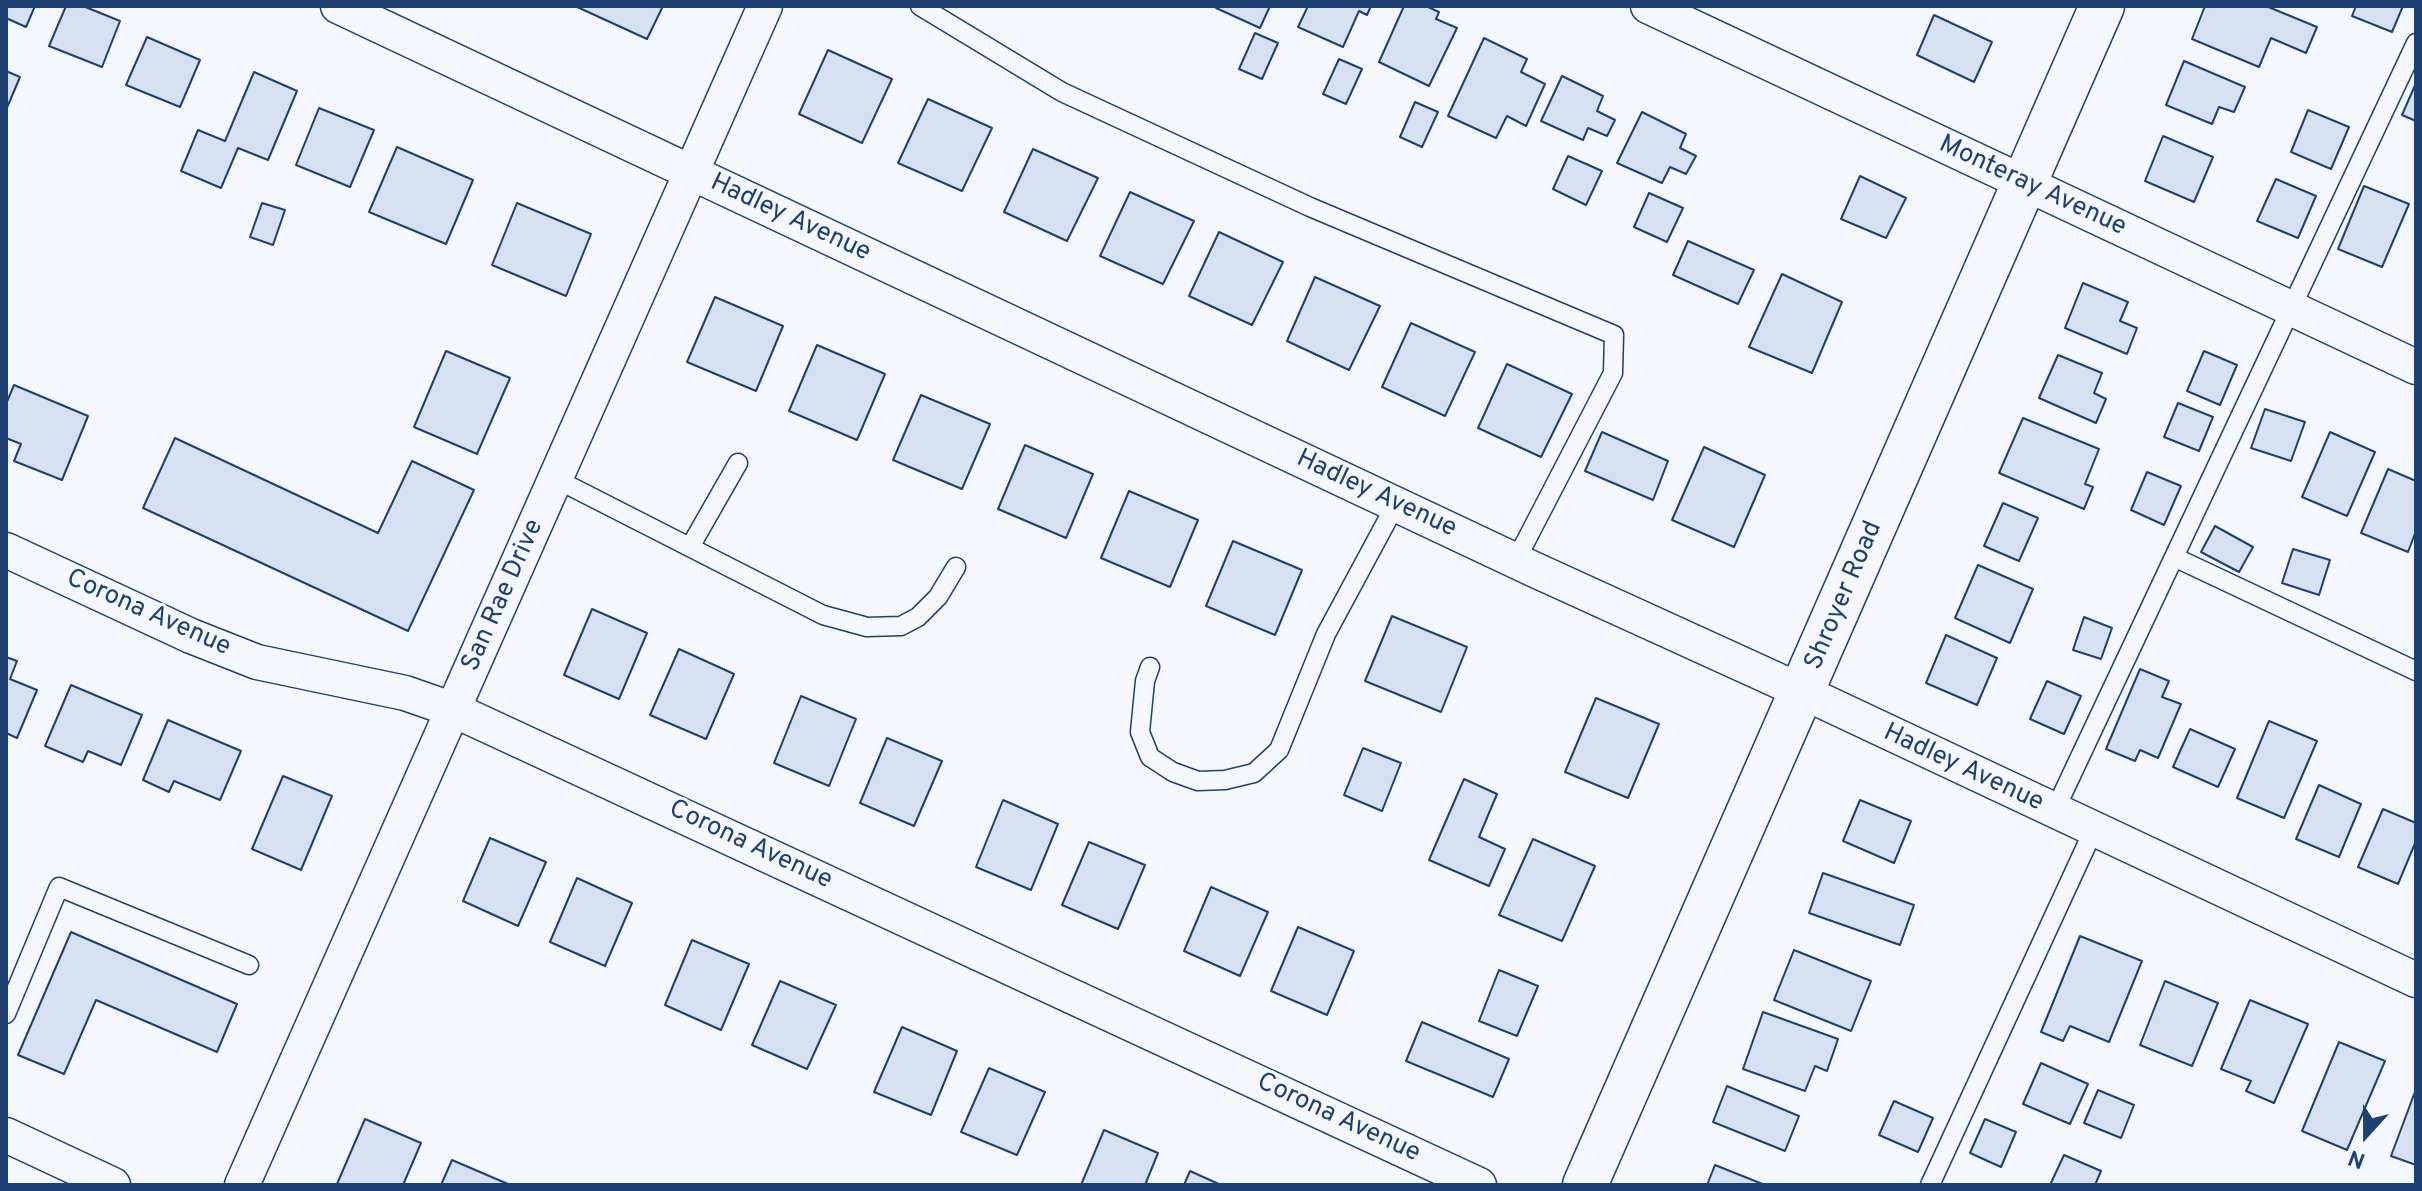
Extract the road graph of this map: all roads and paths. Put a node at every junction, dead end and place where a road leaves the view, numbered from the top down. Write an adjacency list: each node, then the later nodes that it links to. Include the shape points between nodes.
1 (338, 6): 8 (street, Hadley Avenue)
2 (765, 6): 8 (street, San Rae Drive)
3 (920, 6): 18 (lane, via 1062,92 1310,207 1614,335 1613,373)
4 (1648, 6): 9 (street, Monteray Avenue)
5 (2102, 6): 9 (main road, Shroyer Road)
6 (2416, 43): 7 (lane)
7 (2411, 67): 10 (lane)
8 (691, 172): 13 (street, San Rae Drive); 14 (street, Hadley Avenue)
9 (2024, 184): 10 (street, Monteray Avenue); 22 (main road, Shroyer Road)
10 (2290, 308): 11 (street, Monteray Avenue); 17 (lane)
11 (2416, 367)
12 (738, 463): 15 (lane)
13 (556, 479): 15 (lane); 23 (street, San Rae Drive)
14 (1396, 504): 18 (street, Hadley Avenue); 20 (lane, via 1326,634 1279,750 1254,773 1198,781 1150,757 1140,732)
15 (690, 547): 19 (lane, via 823,615 867,627 901,626 918,617)
16 (6, 550): 23 (street, Corona Avenue, via 257,662 405,693)
17 (2174, 557): 21 (lane); 24 (lane)
18 (1516, 560): 22 (street, Hadley Avenue)
19 (956, 567)
20 (1150, 667)
21 (2416, 671)
22 (1803, 692): 24 (street, Hadley Avenue); 33 (main road, Shroyer Road)
23 (454, 710): 31 (street, San Rae Drive); 32 (street, Corona Avenue)
24 (2054, 812): 25 (street, Hadley Avenue)
25 (2094, 829): 27 (street, Hadley Avenue); 34 (lane)
26 (249, 965): 28 (lane, via 59,887)
27 (2416, 980)
28 (6, 1014)
29 (6, 1135): 30 (street)
30 (113, 1185)
31 (242, 1185)
32 (1479, 1185)
33 (1585, 1185)
34 (1930, 1185)

